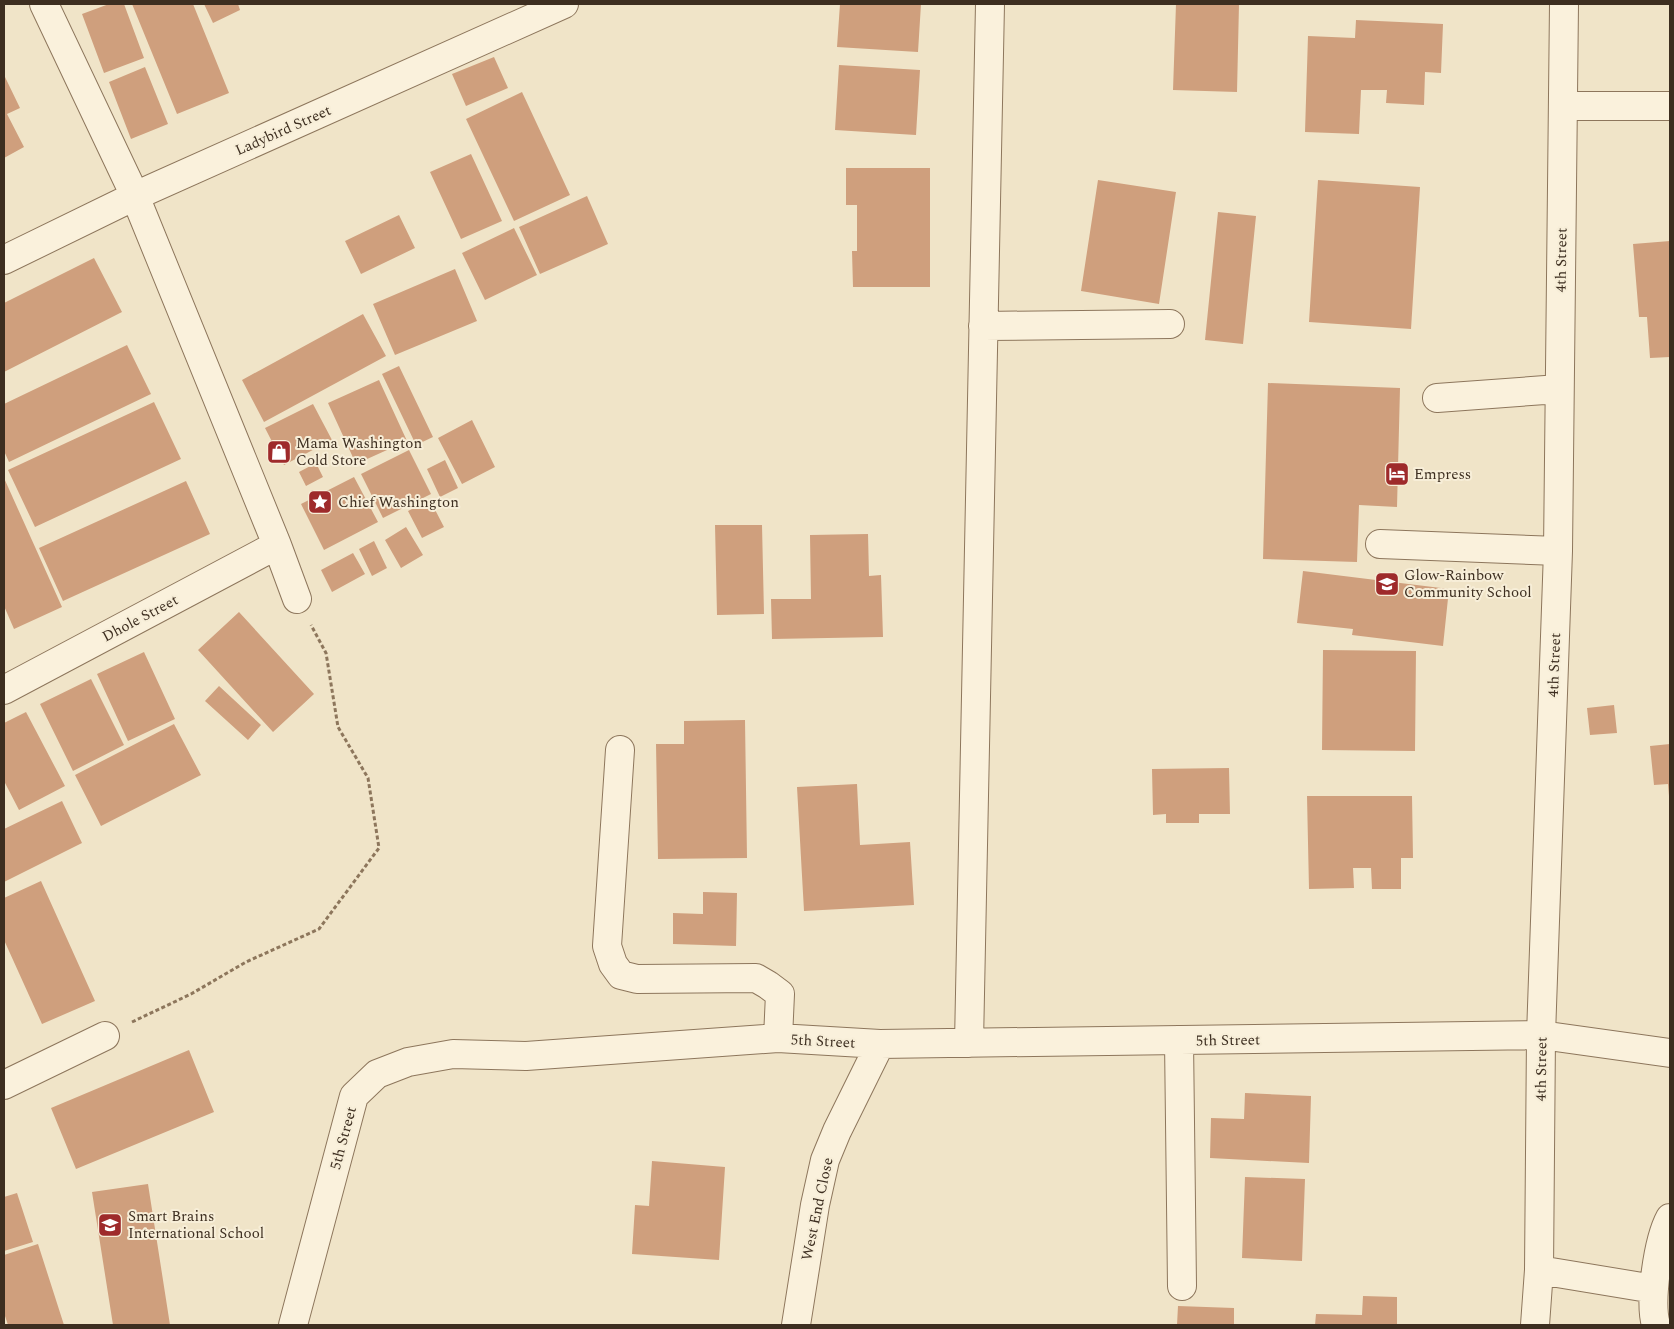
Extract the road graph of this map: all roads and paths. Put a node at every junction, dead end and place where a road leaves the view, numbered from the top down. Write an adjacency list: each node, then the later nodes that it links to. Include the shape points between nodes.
1 (44, 4): 7 (street)
2 (564, 4): 7 (street, Ladybird Street)
3 (990, 4): 10 (street)
4 (1564, 4): 5 (street, 4th Street)
5 (1563, 106): 6 (street); 11 (street, 4th Street)
6 (1670, 106)
7 (135, 196): 8 (street, Ladybird Street); 14 (street)
8 (4, 260)
9 (1170, 324): 10 (street)
10 (983, 326): 23 (street)
11 (1560, 389): 12 (street); 15 (street, 4th Street)
12 (1437, 398)
13 (1380, 544): 15 (street)
14 (277, 545): 16 (street); 17 (street, Dhole Street)
15 (1558, 551): 19 (street, 4th Street)
16 (297, 599): 20 (path, via 326,653 338,727 368,778 379,848 319,929 246,962)
17 (4, 690)
18 (620, 750): 21 (street, via 607,946 613,964 622,975 637,979 756,978 780,994)
19 (1541, 1035): 22 (street, 5th Street); 25 (street, 5th Street); 28 (street, 4th Street)
20 (105, 1036): 26 (street)
21 (778, 1038): 24 (street, 5th Street); 31 (street, 5th Street, via 526,1056 453,1054 408,1062 377,1074 354,1096)
22 (1179, 1040): 23 (street, 5th Street); 29 (street)
23 (969, 1043): 24 (street, 5th Street)
24 (880, 1044): 32 (street, West End Close, via 825,1160)
25 (1670, 1053)
26 (4, 1084)
27 (1670, 1218): 30 (street, via 1659,1254)
28 (1539, 1270): 30 (street); 33 (street, 4th Street)
29 (1182, 1286)
30 (1654, 1289): 34 (street)
31 (293, 1325)
32 (796, 1325)
33 (1535, 1325)
34 (1656, 1325)

